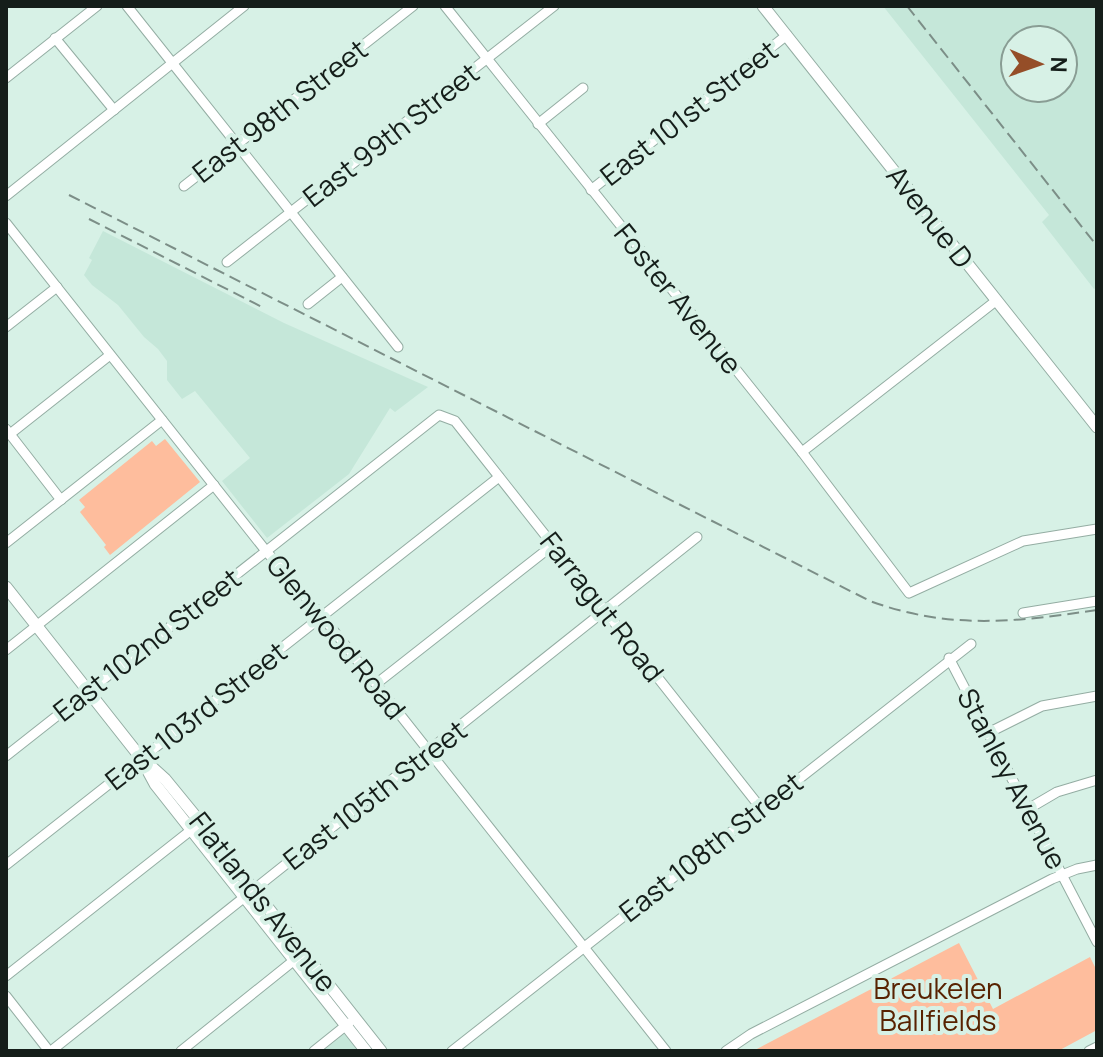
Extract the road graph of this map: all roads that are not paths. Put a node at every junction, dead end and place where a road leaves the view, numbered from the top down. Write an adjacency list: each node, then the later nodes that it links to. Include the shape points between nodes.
1 (97, 6): 9 (street)
2 (127, 6): 11 (street)
3 (244, 6): 11 (street)
4 (413, 6): 16 (street, East 98th Street)
5 (445, 6): 10 (street, Foster Avenue)
6 (554, 6): 10 (street, East 99th Street)
7 (763, 6): 8 (main road, Avenue D)
8 (787, 35): 18 (street, East 101st Street); 25 (main road, Avenue D)
9 (55, 38): 12 (street); 14 (street)
10 (487, 59): 15 (street, Foster Avenue); 20 (street, East 99th Street)
11 (172, 64): 14 (street); 16 (street)
12 (6, 78)
13 (583, 88): 15 (street)
14 (114, 110): 19 (street)
15 (538, 124): 18 (street, Foster Avenue)
16 (237, 145): 17 (street, East 98th Street); 20 (street)
17 (184, 186)
18 (591, 190): 34 (street, Foster Avenue)
19 (6, 196)
20 (291, 213): 22 (street, East 99th Street); 23 (street)
21 (6, 223): 24 (street, Glenwood Road)
22 (227, 262)
23 (342, 277): 26 (street); 28 (street)
24 (57, 287): 27 (street); 29 (street, Glenwood Road)
25 (997, 300): 32 (main road, Avenue D); 34 (street)
26 (308, 304)
27 (6, 327)
28 (398, 347)
29 (110, 355): 31 (street, Glenwood Road); 33 (street)
30 (439, 415): 35 (street, Farragut Road, via 455,421); 42 (street, East 102nd Street)
31 (162, 420): 36 (street, Glenwood Road); 37 (street)
32 (1097, 427)
33 (8, 432): 37 (street)
34 (802, 452): 38 (street, Foster Avenue, via 909,593 1023,541)
35 (499, 477): 41 (street, Farragut Road); 47 (street, East 103rd Street)
36 (214, 485): 42 (street, Glenwood Road); 48 (street)
37 (61, 500): 40 (street)
38 (1097, 529)
39 (697, 537): 45 (street, East 105th Street)
40 (6, 543)
41 (553, 545): 45 (street, Farragut Road); 52 (street)
42 (266, 551): 47 (street, Glenwood Road); 53 (street, East 102nd Street)
43 (6, 587): 48 (main road, Flatlands Avenue)
44 (1097, 601): 46 (street)
45 (604, 610): 56 (street, East 105th Street); 60 (street, Farragut Road)
46 (1023, 613)
47 (322, 616): 52 (street, Glenwood Road); 58 (street, East 103rd Street)
48 (36, 626): 50 (street); 53 (main road, Flatlands Avenue)
49 (971, 644): 51 (street, East 108th Street)
50 (6, 650)
51 (949, 658): 55 (street, Stanley Avenue); 60 (street, East 108th Street)
52 (376, 684): 56 (street, Glenwood Road)
53 (88, 691): 57 (street, East 102nd Street); 58 (main road, Flatlands Avenue)
54 (1097, 696): 55 (street, via 1042,706)
55 (988, 733): 61 (street, Stanley Avenue)
56 (430, 752): 66 (street, East 105th Street); 68 (street, Glenwood Road)
57 (6, 756)
58 (141, 758): 62 (main road, Flatlands Avenue, via 155,784); 63 (street, East 103rd Street)
59 (1097, 780): 61 (street, via 1057,792)
60 (760, 807): 68 (street, East 108th Street)
61 (1028, 809): 65 (street, Stanley Avenue)
62 (197, 826): 66 (main road, Flatlands Avenue); 70 (street)
63 (6, 865)
64 (1097, 865): 65 (street)
65 (1063, 875): 67 (street, Stanley Avenue); 81 (street)
66 (250, 894): 69 (main road, Flatlands Avenue); 74 (street, East 105th Street)
67 (1097, 942)
68 (584, 947): 79 (street, East 108th Street); 80 (street, Glenwood Road)
69 (299, 957): 72 (main road, Flatlands Avenue); 75 (street)
70 (6, 976)
71 (6, 996): 74 (street)
72 (351, 1022): 76 (street); 77 (main road, Flatlands Avenue); 78 (main road, Flatlands Avenue)
73 (1097, 1047): 82 (street)
74 (50, 1051)
75 (181, 1051)
76 (314, 1051)
77 (366, 1051)
78 (381, 1051)
79 (452, 1051)
80 (666, 1051)
81 (726, 1051)
82 (1089, 1051)

